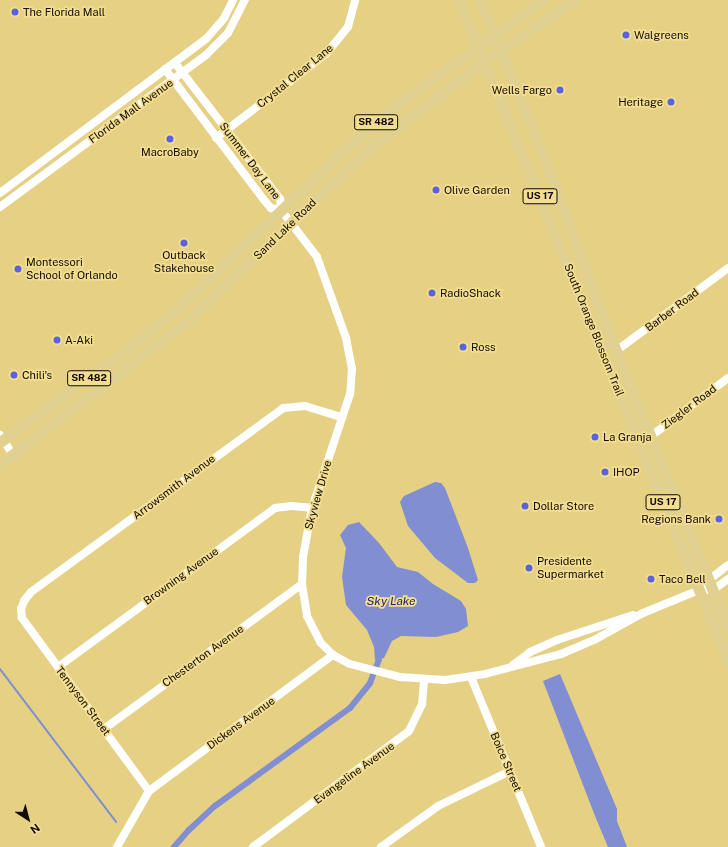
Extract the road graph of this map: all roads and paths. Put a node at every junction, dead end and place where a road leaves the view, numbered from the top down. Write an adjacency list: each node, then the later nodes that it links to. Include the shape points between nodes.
1 (232, 0): 12 (street, Florida Mall Avenue, via 224,18 213,32)
2 (245, 0): 14 (street, Florida Mall Avenue, via 228,33)
3 (355, 0): 16 (street, Crystal Clear Lane, via 348,27 326,54)
4 (459, 0): 9 (main road, South Orange Blossom Trail / US 17)
5 (480, 0): 8 (main road, South Orange Blossom Trail / US 17)
6 (543, 0): 8 (main road, Sand Lake Road / SR 482)
7 (574, 0): 10 (main road, Sand Lake Road / SR 482)
8 (494, 33): 9 (main road, Sand Lake Road / SR 482); 10 (main road, South Orange Blossom Trail / US 17)
9 (478, 44): 11 (main road, South Orange Blossom Trail / US 17); 20 (main road, Sand Lake Road / SR 482, via 364,132)
10 (500, 51): 11 (main road, Sand Lake Road / SR 482); 26 (main road, South Orange Blossom Trail / US 17, via 543,154)
11 (485, 61): 21 (main road, Sand Lake Road / SR 482, via 369,149); 25 (main road, South Orange Blossom Trail / US 17)
12 (175, 63): 13 (street, Florida Mall Avenue); 14 (street, Summer Day Lane)
13 (165, 69): 15 (street, Summer Day Lane); 18 (street, Florida Mall Avenue)
14 (182, 73): 15 (street, Florida Mall Avenue); 16 (street, Summer Day Lane)
15 (172, 80): 17 (street, Summer Day Lane); 19 (street, Florida Mall Avenue)
16 (226, 130): 17 (street, Crystal Clear Lane); 20 (street, Summer Day Lane, via 280,199)
17 (216, 138): 20 (street, Summer Day Lane, via 271,208)
18 (0, 192)
19 (0, 207)
20 (281, 210): 21 (street, Skyview Drive); 23 (main road, Sand Lake Road / SR 482)
21 (290, 223): 24 (main road, Sand Lake Road / SR 482); 30 (street, Skyview Drive, via 317,257 346,338 352,368 350,394)
22 (728, 268): 26 (street, Barber Road)
23 (175, 311): 24 (main road); 32 (main road, Sand Lake Road / SR 482, via 120,355)
24 (184, 324): 33 (main road, Sand Lake Road / SR 482)
25 (599, 342): 26 (main road, via 605,348); 27 (main road, South Orange Blossom Trail / US 17)
26 (616, 351): 28 (main road, South Orange Blossom Trail / US 17)
27 (605, 357): 28 (main road); 39 (main road, South Orange Blossom Trail / US 17)
28 (623, 368): 31 (main road, South Orange Blossom Trail / US 17)
29 (728, 378): 31 (street, Ziegler Road)
30 (342, 417): 34 (street, Skyview Drive); 41 (street, Arrowsmith Avenue, via 305,406 283,408 31,592)
31 (651, 436): 36 (main road, South Orange Blossom Trail / US 17)
32 (1, 439): 33 (street)
33 (4, 459)
34 (312, 508): 38 (street, Skyview Drive, via 303,557); 47 (street, Browning Avenue, via 274,508)
35 (728, 565): 36 (street)
36 (708, 579): 39 (street); 40 (main road, South Orange Blossom Trail / US 17)
37 (728, 579): 40 (street)
38 (302, 584): 44 (street, Skyview Drive, via 306,616 321,642); 50 (street, Chesterton Avenue)
39 (700, 590): 40 (street); 42 (street, Skyview Drive); 45 (main road, South Orange Blossom Trail / US 17)
40 (713, 590): 43 (main road, South Orange Blossom Trail / US 17)
41 (21, 609): 47 (street, Tennyson Street, via 22,618)
42 (643, 613): 46 (street, Skyview Drive, via 614,620 557,640 530,652); 46 (street, Skyview Drive, via 596,639 561,654 532,663)
43 (728, 628)
44 (333, 655): 49 (street, Skyview Drive, via 380,673); 52 (street, Dickens Avenue)
45 (728, 661)
46 (513, 665): 48 (street, Skyview Drive)
47 (58, 667): 50 (street, Tennyson Street)
48 (471, 677): 49 (street, Skyview Drive); 51 (street, Boice Street)
49 (424, 680): 54 (street, Evangeline Avenue, via 422,704 409,731)
50 (104, 729): 52 (street, Tennyson Street)
51 (510, 771): 55 (street, via 438,806); 56 (street, Boice Street)
52 (149, 791): 53 (street)
53 (117, 847)
54 (253, 847)
55 (381, 847)
56 (540, 847)

